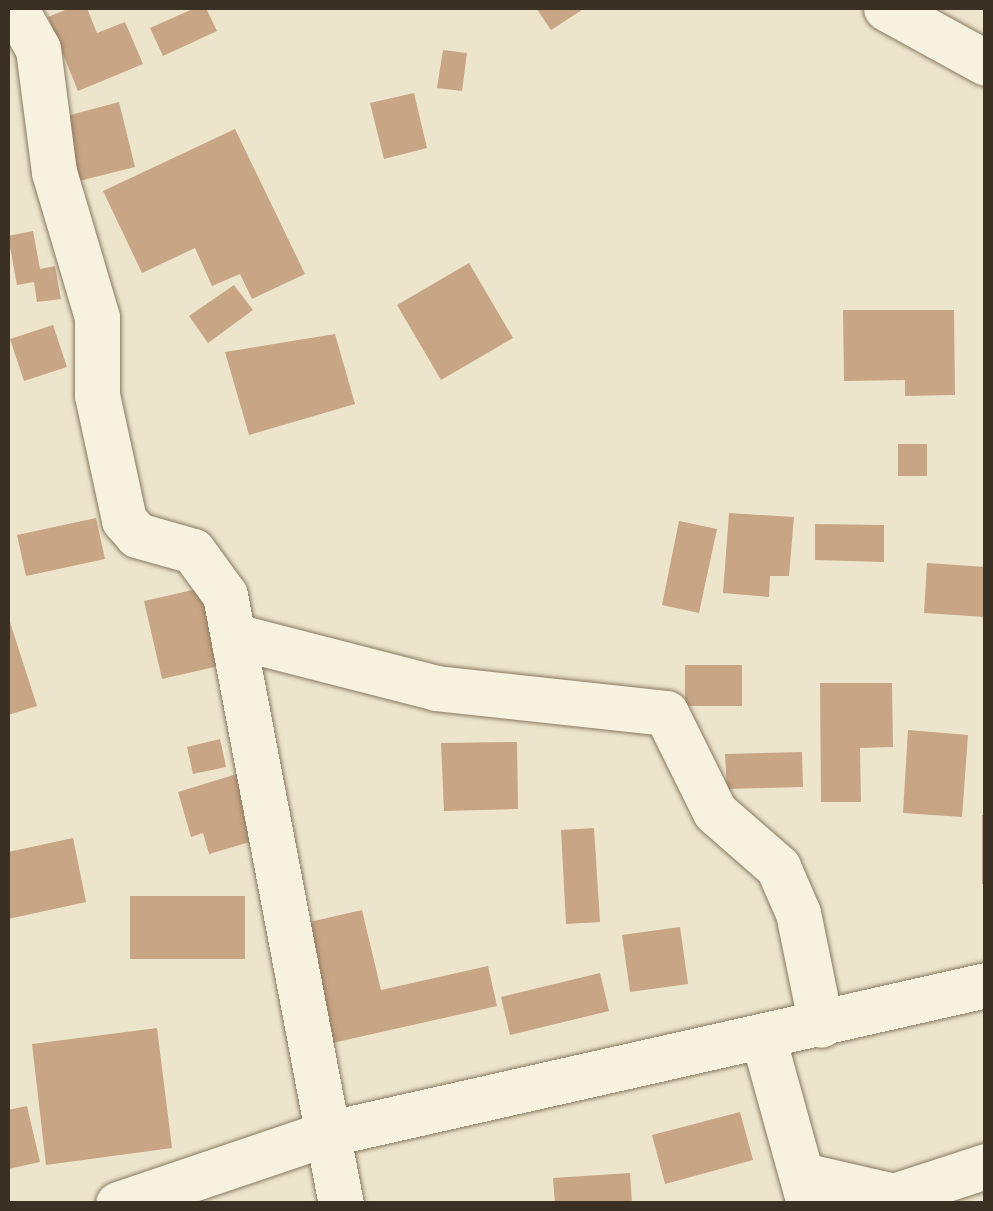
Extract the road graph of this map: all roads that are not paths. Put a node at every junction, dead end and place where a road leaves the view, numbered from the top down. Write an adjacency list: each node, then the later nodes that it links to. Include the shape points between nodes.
1 (15, 8): 4 (street, via 38,49 54,172 97,317 97,395 124,520 137,535 208,564)
2 (886, 8): 3 (street)
3 (986, 63)
4 (234, 636): 6 (street, via 436,688 666,712 715,812 778,867 798,912); 8 (street, via 285,884)
5 (986, 985): 6 (street)
6 (821, 1026): 7 (street)
7 (764, 1041): 8 (street); 10 (street)
8 (322, 1135): 11 (street); 12 (street)
9 (986, 1166): 10 (street, via 894,1196)
10 (805, 1189)
11 (118, 1204)
12 (342, 1204)

